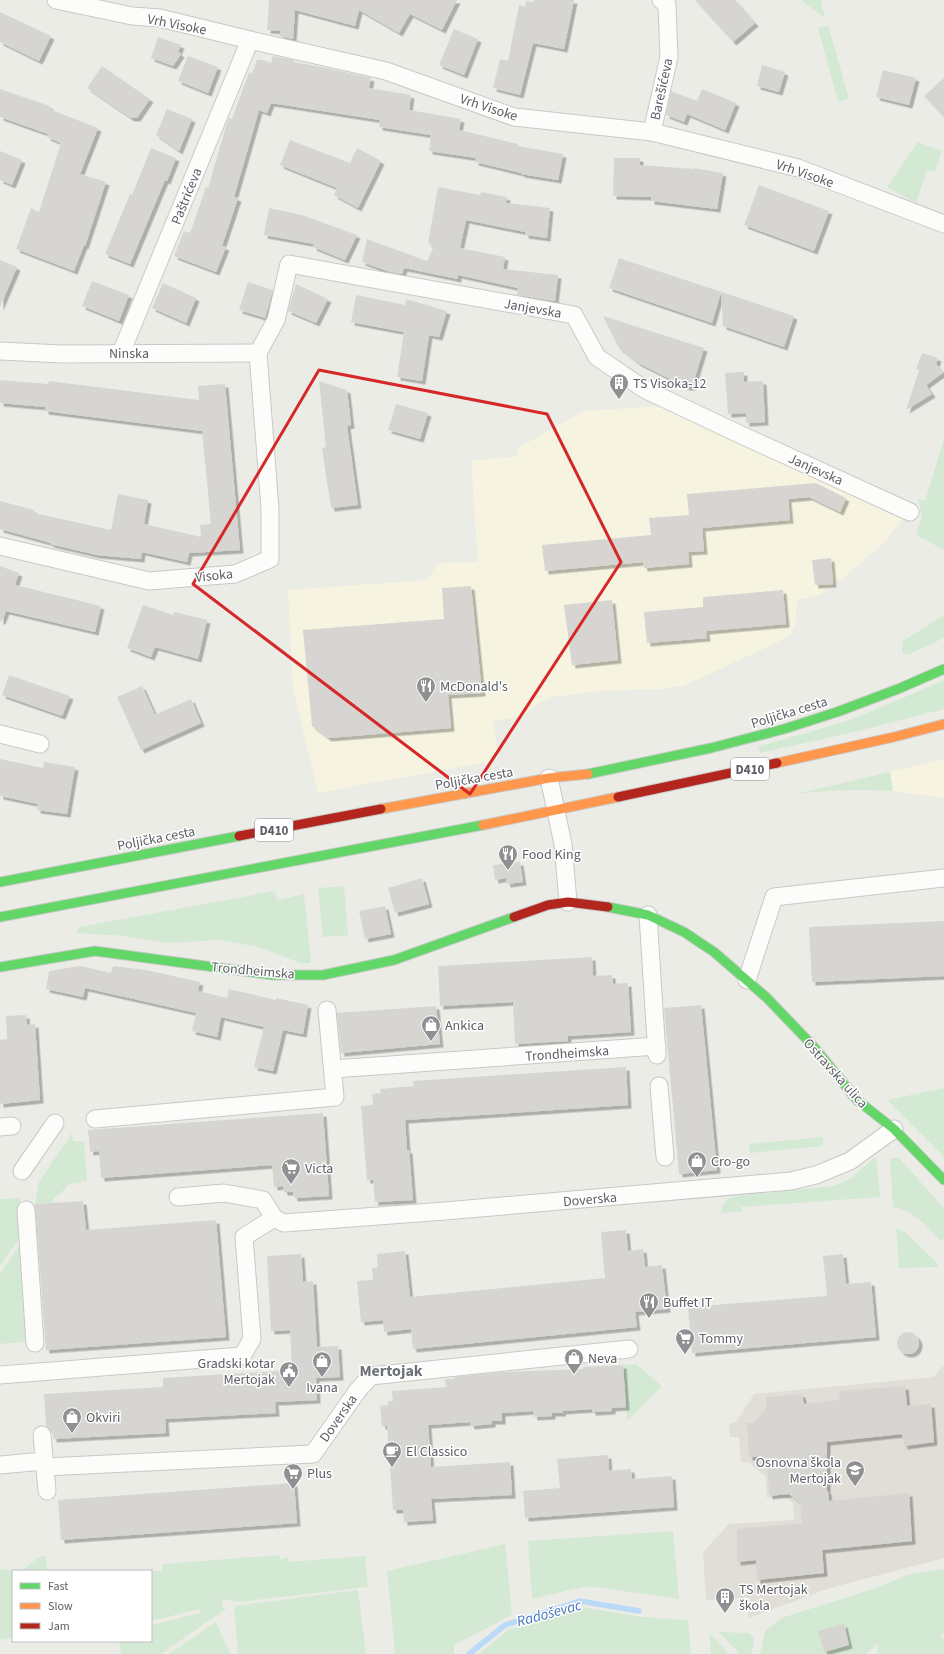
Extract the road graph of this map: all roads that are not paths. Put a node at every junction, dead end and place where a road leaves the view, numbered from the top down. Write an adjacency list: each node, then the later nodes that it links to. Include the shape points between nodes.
1 (56, 0): 3 (street, Vrh Visoke, via 132,16 160,18)
2 (661, 0): 4 (street, Barešićeva, via 667,5 669,57)
3 (250, 40): 4 (street, Vrh Visoke, via 386,71 514,117); 7 (street, Paštrićeva)
4 (652, 132): 5 (street, Vrh Visoke, via 798,168)
5 (944, 224)
6 (0, 351): 7 (street, Ninska)
7 (121, 353): 8 (street, Ninska)
8 (258, 353): 9 (street, Janjevska, via 276,320 289,264 574,315 597,357 644,388); 10 (street, Visoka, via 270,509 270,559 235,574 149,581)
9 (910, 512)
10 (0, 546)
11 (944, 669): 15 (main road, Poljička cesta / D410, via 898,689 784,729 711,748 598,772)
12 (944, 724): 16 (main road, D410)
13 (0, 734): 14 (street)
14 (40, 744)
15 (548, 778): 16 (street); 18 (main road, Poljička cesta / D410)
16 (556, 810): 19 (street, via 563,844); 21 (main road, D410)
17 (944, 878): 23 (street, via 774,897)
18 (0, 882)
19 (568, 902): 20 (main road, Ostravska ulica, via 606,906); 22 (main road, Trondheimska, via 548,905 394,960 323,975 273,975 95,951)
20 (648, 915): 23 (main road, Ostravska ulica, via 690,936); 25 (street, Trondheimska, via 657,1051)
21 (0, 917)
22 (0, 967)
23 (747, 980): 29 (main road, Ostravska ulica, via 814,1047 857,1100)
24 (327, 1010): 25 (street)
25 (333, 1069): 27 (street, via 335,1097)
26 (660, 1086): 30 (street)
27 (95, 1119)
28 (55, 1123): 31 (street)
29 (894, 1129): 32 (main road, Ostravska ulica); 35 (street, Doverska, via 850,1161 816,1175 791,1181 344,1219 284,1223)
30 (664, 1158)
31 (22, 1171)
32 (944, 1180)
33 (178, 1197): 35 (street, via 224,1193 263,1200)
34 (26, 1210): 36 (street)
35 (274, 1218): 38 (street, via 244,1237 252,1339 242,1356)
36 (35, 1343)
37 (629, 1349): 40 (street, Doverska, via 371,1376 358,1390 313,1454)
38 (0, 1375)
39 (42, 1436): 40 (street)
40 (44, 1464): 41 (street, Doverska); 42 (street)
41 (0, 1465)
42 (47, 1491)

